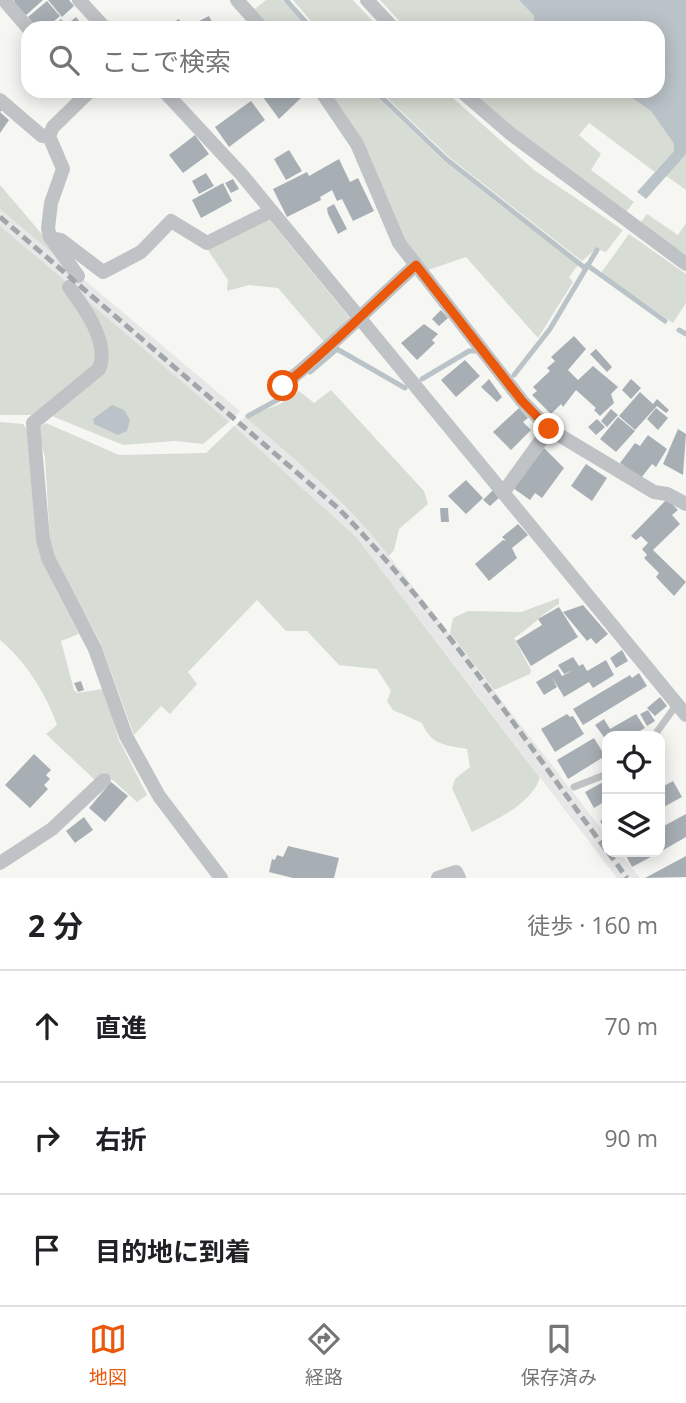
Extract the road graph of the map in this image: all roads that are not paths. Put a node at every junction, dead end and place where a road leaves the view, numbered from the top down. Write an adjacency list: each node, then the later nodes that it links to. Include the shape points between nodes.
1 (4, 0): 5 (street)
2 (79, 0): 6 (street)
3 (237, 0): 7 (street)
4 (367, 0): 8 (street)
5 (22, 21)
6 (98, 21)
7 (256, 21)
8 (386, 21)
9 (82, 98): 14 (street)
10 (170, 98): 15 (street)
11 (326, 98): 18 (street, via 357,144 391,229)
12 (469, 98): 17 (street)
13 (0, 100): 14 (street, via 42,136)
14 (49, 136): 16 (street, via 63,169 51,203)
15 (271, 211): 16 (street, via 207,243 171,221 141,252 103,272 61,240); 19 (street)
16 (51, 238): 30 (street, via 74,281 103,361 33,423 44,539 57,579 95,649 127,736 159,796)
17 (686, 264)
18 (416, 265): 19 (street); 21 (street)
19 (358, 317): 20 (street, via 317,360); 22 (street)
20 (283, 386)
21 (549, 429): 22 (street); 23 (street, via 654,492)
22 (503, 493): 24 (street)
23 (686, 504)
24 (683, 705): 25 (lane)
25 (659, 731)
26 (602, 776): 28 (lane)
27 (104, 780): 29 (street, via 52,829)
28 (574, 787)
29 (0, 863)
30 (215, 876)
31 (438, 878): 32 (street, via 456,872)
32 (459, 878)

